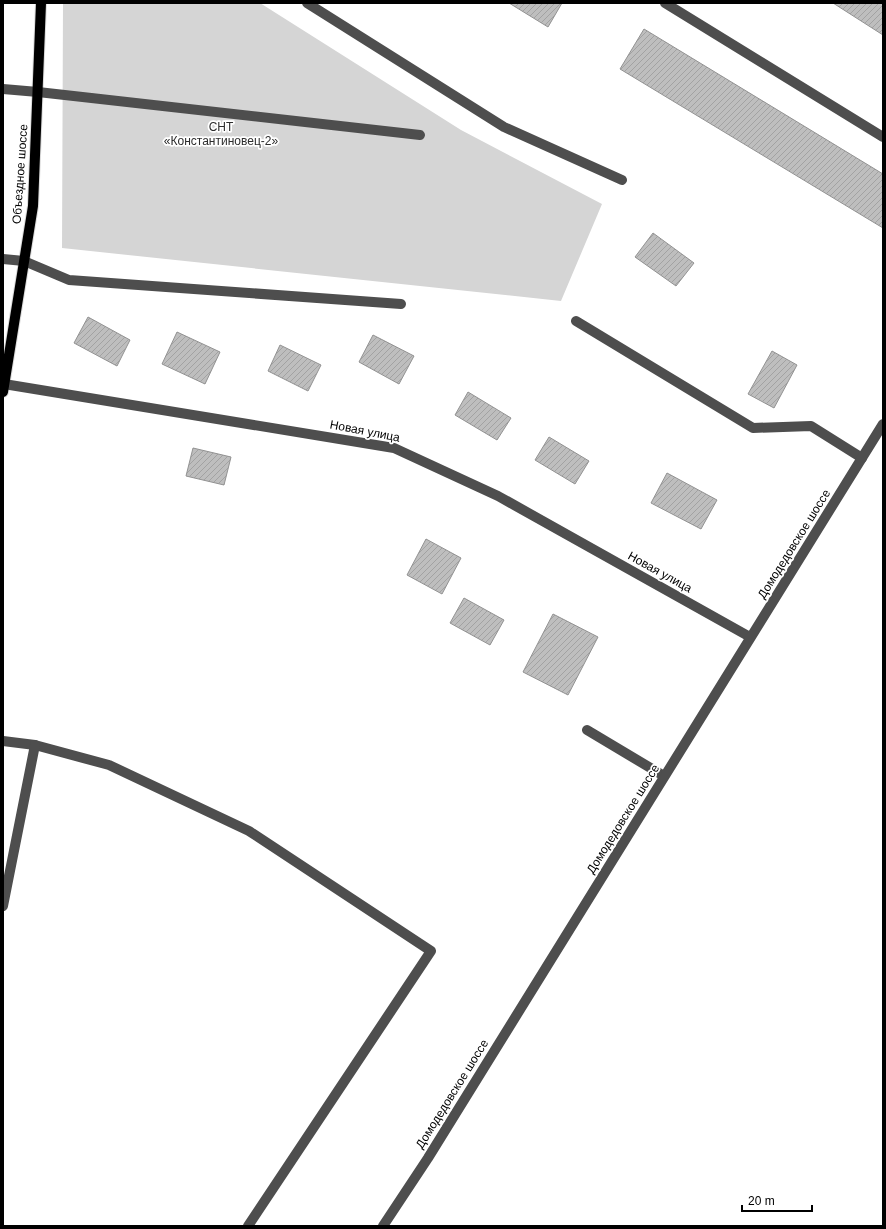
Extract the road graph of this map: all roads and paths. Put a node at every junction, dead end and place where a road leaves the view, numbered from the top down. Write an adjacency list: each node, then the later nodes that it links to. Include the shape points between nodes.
1 (41, 3): 5 (main road, Объездное шоссе)
2 (307, 3): 8 (street, via 504,127)
3 (665, 3): 7 (street)
4 (3, 90): 5 (street)
5 (38, 92): 6 (street); 10 (main road, Объездное шоссе, via 33,206)
6 (420, 135)
7 (883, 137)
8 (622, 180)
9 (3, 259): 10 (street)
10 (24, 261): 11 (street, via 69,280); 13 (main road, Объездное шоссе)
11 (401, 304)
12 (576, 321): 15 (street, via 753,428 811,426)
13 (4, 388): 16 (street, Новая улица, via 394,448 498,496)
14 (883, 424): 15 (street, Домодедовское шоссе)
15 (862, 458): 16 (street, Домодедовское шоссе)
16 (750, 637): 20 (street, Домодедовское шоссе)
17 (587, 730): 20 (street)
18 (3, 741): 19 (street)
19 (35, 745): 21 (street); 22 (street, via 109,765 249,831 431,951)
20 (664, 776): 23 (street, Домодедовское шоссе)
21 (3, 906)
22 (248, 1226)
23 (383, 1226)

